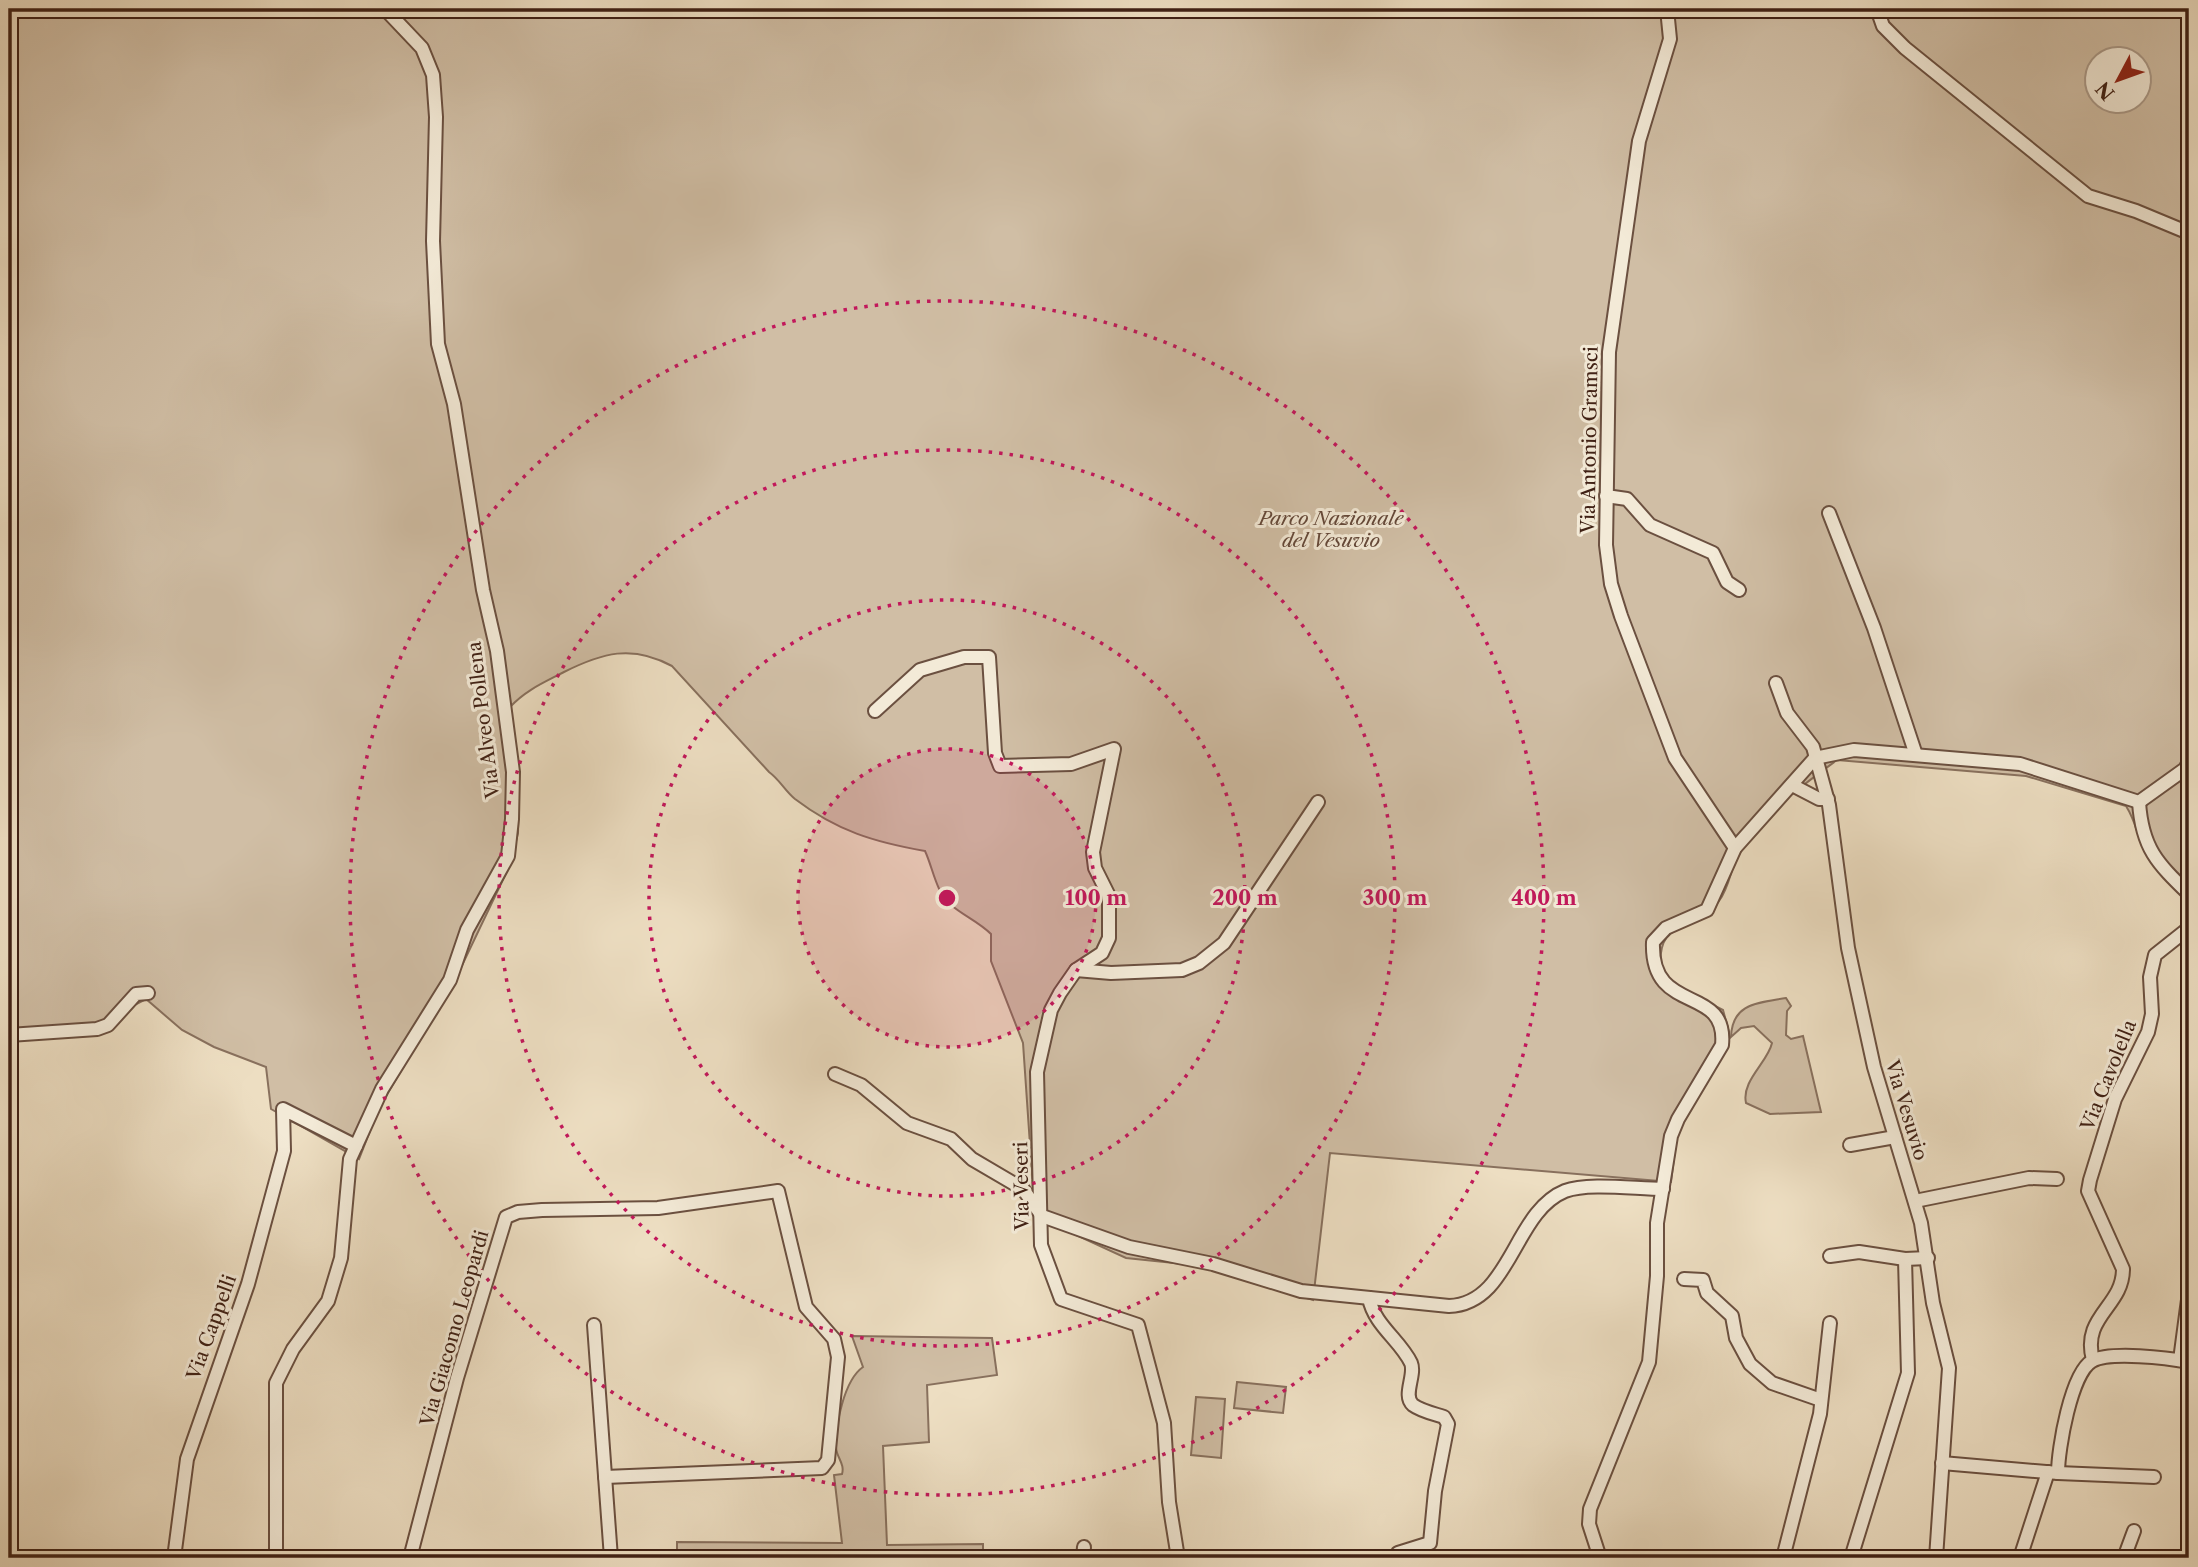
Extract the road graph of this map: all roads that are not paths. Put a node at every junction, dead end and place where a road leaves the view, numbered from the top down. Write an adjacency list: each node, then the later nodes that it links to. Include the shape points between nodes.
1 (385, 9): 26 (street, Via Alveo Pollena, via 422,48 433,75 438,344 454,404 497,651 513,772 512,819 508,856 467,930 450,980 382,1089)
2 (1667, 9): 5 (street, Via Antonio Gramsci, via 1670,39 1639,141 1609,352)
3 (1877, 9): 4 (street, via 1884,26 1905,48 2088,196)
4 (2189, 233)
5 (1606, 496): 7 (street, via 1627,499 1656,529 1713,553 1727,582); 17 (street, Via Antonio Gramsci, via 1606,545 1621,616 1675,758)
6 (1829, 513): 10 (street)
7 (1739, 590)
8 (1776, 683): 11 (street, Via Vesuvio, via 1787,713 1806,736)
9 (875, 711): 20 (street, Via Veseri, via 920,670 964,657 989,657 995,753 1000,766 1071,764 1114,749 1093,852 1095,868 1109,896 1109,938 1102,953)
10 (1916, 755): 11 (street, via 1854,750); 16 (street, via 2020,764)
11 (1815, 758): 13 (street); 14 (street, Via Vesuvio)
12 (2189, 762): 16 (street)
13 (1792, 785): 14 (street); 17 (street)
14 (1828, 799): 24 (street, Via Vesuvio, via 1848,948 1874,1067)
15 (1318, 802): 20 (street, via 1224,943 1199,963 1182,970)
16 (2139, 802): 18 (street, via 2141,830 2159,866)
17 (1735, 848): 28 (street, via 1707,910 1666,928 1653,942 1652,961 1658,977 1710,1010 1723,1031 1722,1045 1671,1136)
18 (2189, 894)
19 (2189, 928): 39 (street, Via Cavolella, via 2155,955 2148,1032 2115,1100 2090,1180 2088,1191 2123,1269 2123,1279 2089,1339)
20 (1076, 970): 30 (street, Via Veseri, via 1051,1010 1037,1072)
21 (148, 993): 22 (street, via 136,994 108,1025 97,1029)
22 (9, 1035)
23 (835, 1074): 30 (street, via 861,1085 906,1123 951,1139 972,1160 1023,1189)
24 (1895, 1136): 25 (street); 29 (street, Via Vesuvio)
25 (1850, 1145)
26 (356, 1146): 47 (street, Via Cappelli, via 283,1109 284,1151 248,1284 187,1459); 48 (street, Via Alveo Pollena, via 350,1159 341,1258 328,1301 293,1349 276,1383)
27 (2057, 1179): 29 (street, via 2029,1178)
28 (1662, 1189): 36 (street, via 1581,1188 1556,1195 1534,1219 1489,1288 1470,1302 1449,1306); 53 (street, via 1649,1362 1590,1509 1589,1524)
29 (1915, 1201): 32 (street, Via Vesuvio)
30 (1042, 1216): 36 (street, via 1129,1247 1213,1264 1301,1291); 51 (street, Via Veseri, via 1041,1245 1061,1299 1138,1325 1164,1423)
31 (1830, 1256): 33 (street, via 1859,1252)
32 (1928, 1258): 33 (street); 42 (street, Via Vesuvio, via 1933,1303 1949,1368)
33 (1905, 1259): 55 (street, via 1908,1373)
34 (1684, 1279): 41 (street, via 1703,1280 1707,1293 1729,1311 1740,1350 1761,1375)
35 (2189, 1292): 40 (street)
36 (1369, 1298): 52 (street, via 1378,1319 1409,1359 1412,1404 1444,1417 1448,1424 1430,1543 1398,1553)
37 (1830, 1324): 41 (street)
38 (594, 1325): 44 (street)
39 (2093, 1360): 40 (street, via 2143,1356); 43 (street, via 2080,1372)
40 (2185, 1361)
41 (1821, 1400): 54 (street)
42 (1942, 1463): 43 (street); 56 (street, Via Vesuvio)
43 (2053, 1473): 45 (street); 57 (street)
44 (605, 1477): 49 (street, Via Giacomo Leopardi, via 822,1468 828,1460 838,1357 834,1339 806,1307 778,1191 658,1208 542,1210 506,1217 457,1378); 50 (street)
45 (2154, 1477)
46 (2134, 1531): 58 (street)
47 (174, 1558)
48 (276, 1558)
49 (410, 1558)
50 (611, 1558)
51 (1178, 1558)
52 (1396, 1558)
53 (1600, 1558)
54 (1783, 1558)
55 (1851, 1558)
56 (1936, 1558)
57 (2020, 1558)
58 (2124, 1558)

